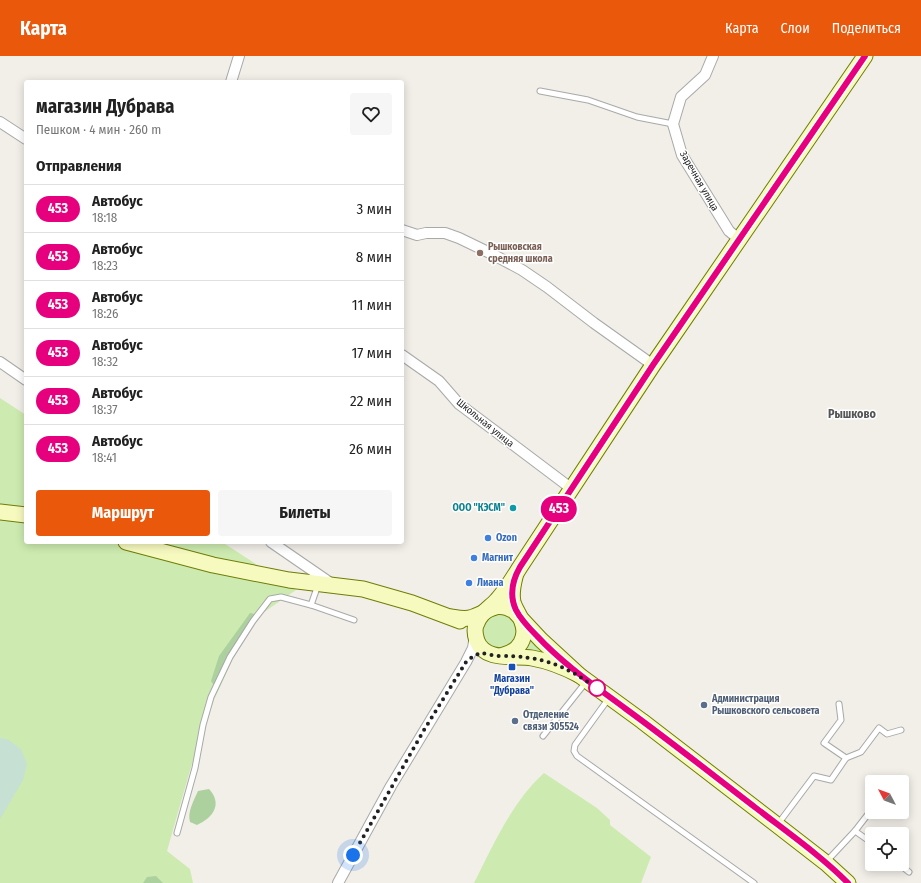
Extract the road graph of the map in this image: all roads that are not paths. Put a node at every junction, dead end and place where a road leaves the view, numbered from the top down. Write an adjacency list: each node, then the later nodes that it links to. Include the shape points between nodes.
1 (239, 56): 4 (street)
2 (713, 56): 7 (street, via 705,75 681,97)
3 (866, 56): 10 (main road)
4 (232, 80)
5 (540, 91): 7 (lane, via 588,100 637,117)
6 (0, 122): 8 (street)
7 (673, 124): 10 (street, Заречная улица, via 682,154 729,231)
8 (24, 138)
9 (404, 231): 13 (street, via 417,235 445,233 516,267)
10 (740, 240): 13 (main road)
11 (404, 356): 15 (street, Школьная улица, via 439,381 460,404)
12 (0, 362): 14 (street)
13 (653, 365): 15 (main road)
14 (24, 379)
15 (572, 489): 20 (main road)
16 (0, 512): 17 (main road)
17 (24, 513)
18 (134, 544): 21 (main road, via 213,565)
19 (274, 544): 22 (street)
20 (520, 567): 24 (main road); 26 (main road, via 512,593)
21 (318, 584): 22 (main road); 23 (lane)
22 (334, 585): 25 (main road, via 386,595)
23 (311, 605): 27 (lane); 40 (lane, via 281,597 270,599 230,657 211,697)
24 (488, 609): 25 (main road, via 471,618); 26 (main road, via 498,606 509,608); 28 (main road, via 476,623)
25 (451, 617): 28 (main road, via 463,623)
26 (521, 618): 29 (main road, via 524,628 522,642 512,652); 31 (main road, via 540,640)
27 (354, 620)
28 (475, 635): 29 (main road, via 481,648); 30 (street, via 473,648)
29 (496, 654): 30 (street, via 477,654); 31 (main road, via 552,663)
30 (466, 662): 43 (street, via 424,730)
31 (583, 678): 32 (main road); 35 (lane)
32 (610, 697): 38 (main road); 44 (lane, via 575,745 574,751 577,756)
33 (839, 704): 36 (lane, via 841,720 824,743)
34 (901, 730): 36 (lane, via 887,734 879,728 861,752)
35 (542, 736)
36 (846, 758): 38 (lane, via 831,780 814,776)
37 (865, 818): 39 (lane)
38 (777, 825): 42 (main road)
39 (855, 831): 41 (lane); 42 (lane)
40 (177, 834)
41 (865, 838)
42 (826, 863): 45 (main road)
43 (338, 883)
44 (754, 883)
45 (848, 883)

